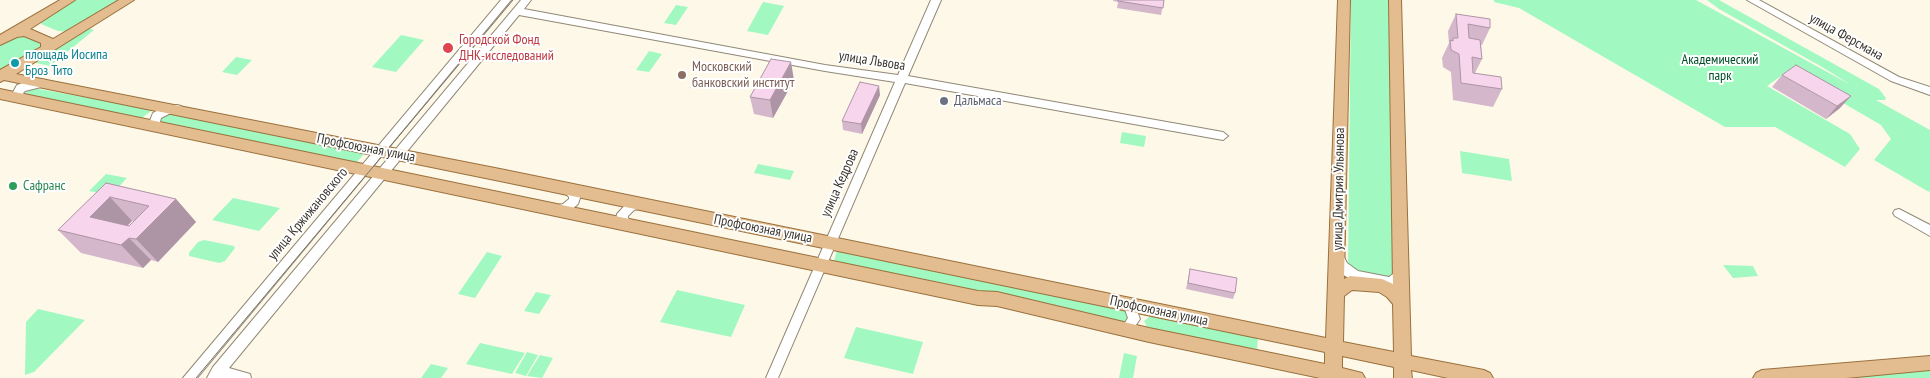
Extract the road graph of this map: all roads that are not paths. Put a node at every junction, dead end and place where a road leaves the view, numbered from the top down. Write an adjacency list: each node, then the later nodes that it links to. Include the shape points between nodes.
1 (69, 0): 10 (main road)
2 (128, 0): 12 (main road)
3 (506, 0): 26 (street, улица Кржижановского)
4 (526, 0): 9 (street)
5 (936, 0): 16 (street, улица Кедрова)
6 (1344, 0): 37 (main road, улица Дмитрия Ульянова)
7 (1395, 0): 39 (main road)
8 (1752, 0): 18 (street, улица Ферсмана, via 1895,79)
9 (518, 11): 16 (street, улица Львова); 27 (street)
10 (37, 18): 11 (main road); 12 (main road, via 36,26 61,35)
11 (12, 33): 13 (main road); 14 (main road, via 25,32 48,41)
12 (72, 33): 14 (main road)
13 (0, 41)
14 (47, 48): 15 (main road)
15 (1, 76): 17 (main road, Профсоюзная улица)
16 (901, 79): 25 (street, улица Львова); 36 (street, улица Кедрова)
17 (41, 83): 20 (street, via 21,88 17,94); 21 (main road, Профсоюзная улица)
18 (1930, 91)
19 (0, 94): 20 (main road, Профсоюзная улица)
20 (22, 99): 23 (main road, Профсоюзная улица)
21 (154, 105): 22 (main road, Профсоюзная улица); 23 (street, via 156,110 151,117)
22 (179, 109): 24 (street, via 158,116 154,123); 26 (main road, Профсоюзная улица)
23 (132, 121): 24 (main road, Профсоюзная улица)
24 (159, 128): 28 (main road, Профсоюзная улица)
25 (1223, 136)
26 (381, 151): 27 (main road, Профсоюзная улица); 28 (street, улица Кржижановского)
27 (398, 154): 29 (street); 30 (main road, Профсоюзная улица)
28 (364, 171): 29 (main road, Профсоюзная улица); 51 (street, улица Кржижановского)
29 (382, 175): 32 (main road, Профсоюзная улица); 49 (street)
30 (567, 189): 31 (main road, Профсоюзная улица); 32 (street, via 575,195 572,204)
31 (643, 204): 34 (street, via 625,211 622,220); 36 (main road, Профсоюзная улица)
32 (553, 210): 34 (main road, Профсоюзная улица)
33 (1899, 213): 35 (street)
34 (630, 226): 38 (main road, Профсоюзная улица)
35 (1930, 231)
36 (831, 242): 38 (street, улица Кедрова); 42 (main road, Профсоюзная улица)
37 (1337, 255): 39 (street, via 1342,266 1356,276 1389,282); 40 (main road, улица Дмитрия Ульянова)
38 (821, 265): 44 (main road, Профсоюзная улица, via 978,298 997,299); 53 (street, улица Кедрова)
39 (1400, 273): 41 (main road)
40 (1336, 292): 41 (main road, via 1350,283 1382,286 1393,292); 46 (main road, улица Дмитрия Ульянова)
41 (1402, 303): 48 (main road)
42 (1129, 304): 43 (main road, Профсоюзная улица); 44 (street, via 1134,320)
43 (1155, 310): 45 (main road, via 1142,320); 46 (main road, Профсоюзная улица)
44 (1126, 330): 45 (main road, Профсоюзная улица)
45 (1149, 335): 50 (main road, Профсоюзная улица)
46 (1334, 348): 48 (main road, Профсоюзная улица); 50 (main road, улица Дмитрия Ульянова)
47 (1930, 363): 56 (main road)
48 (1403, 370): 55 (main road, Профсоюзная улица)
49 (216, 375): 52 (street)
50 (1333, 376): 54 (main road, Профсоюзная улица)
51 (189, 378)
52 (245, 378)
53 (772, 378)
54 (1356, 378)
55 (1484, 378)
56 (1762, 378)

